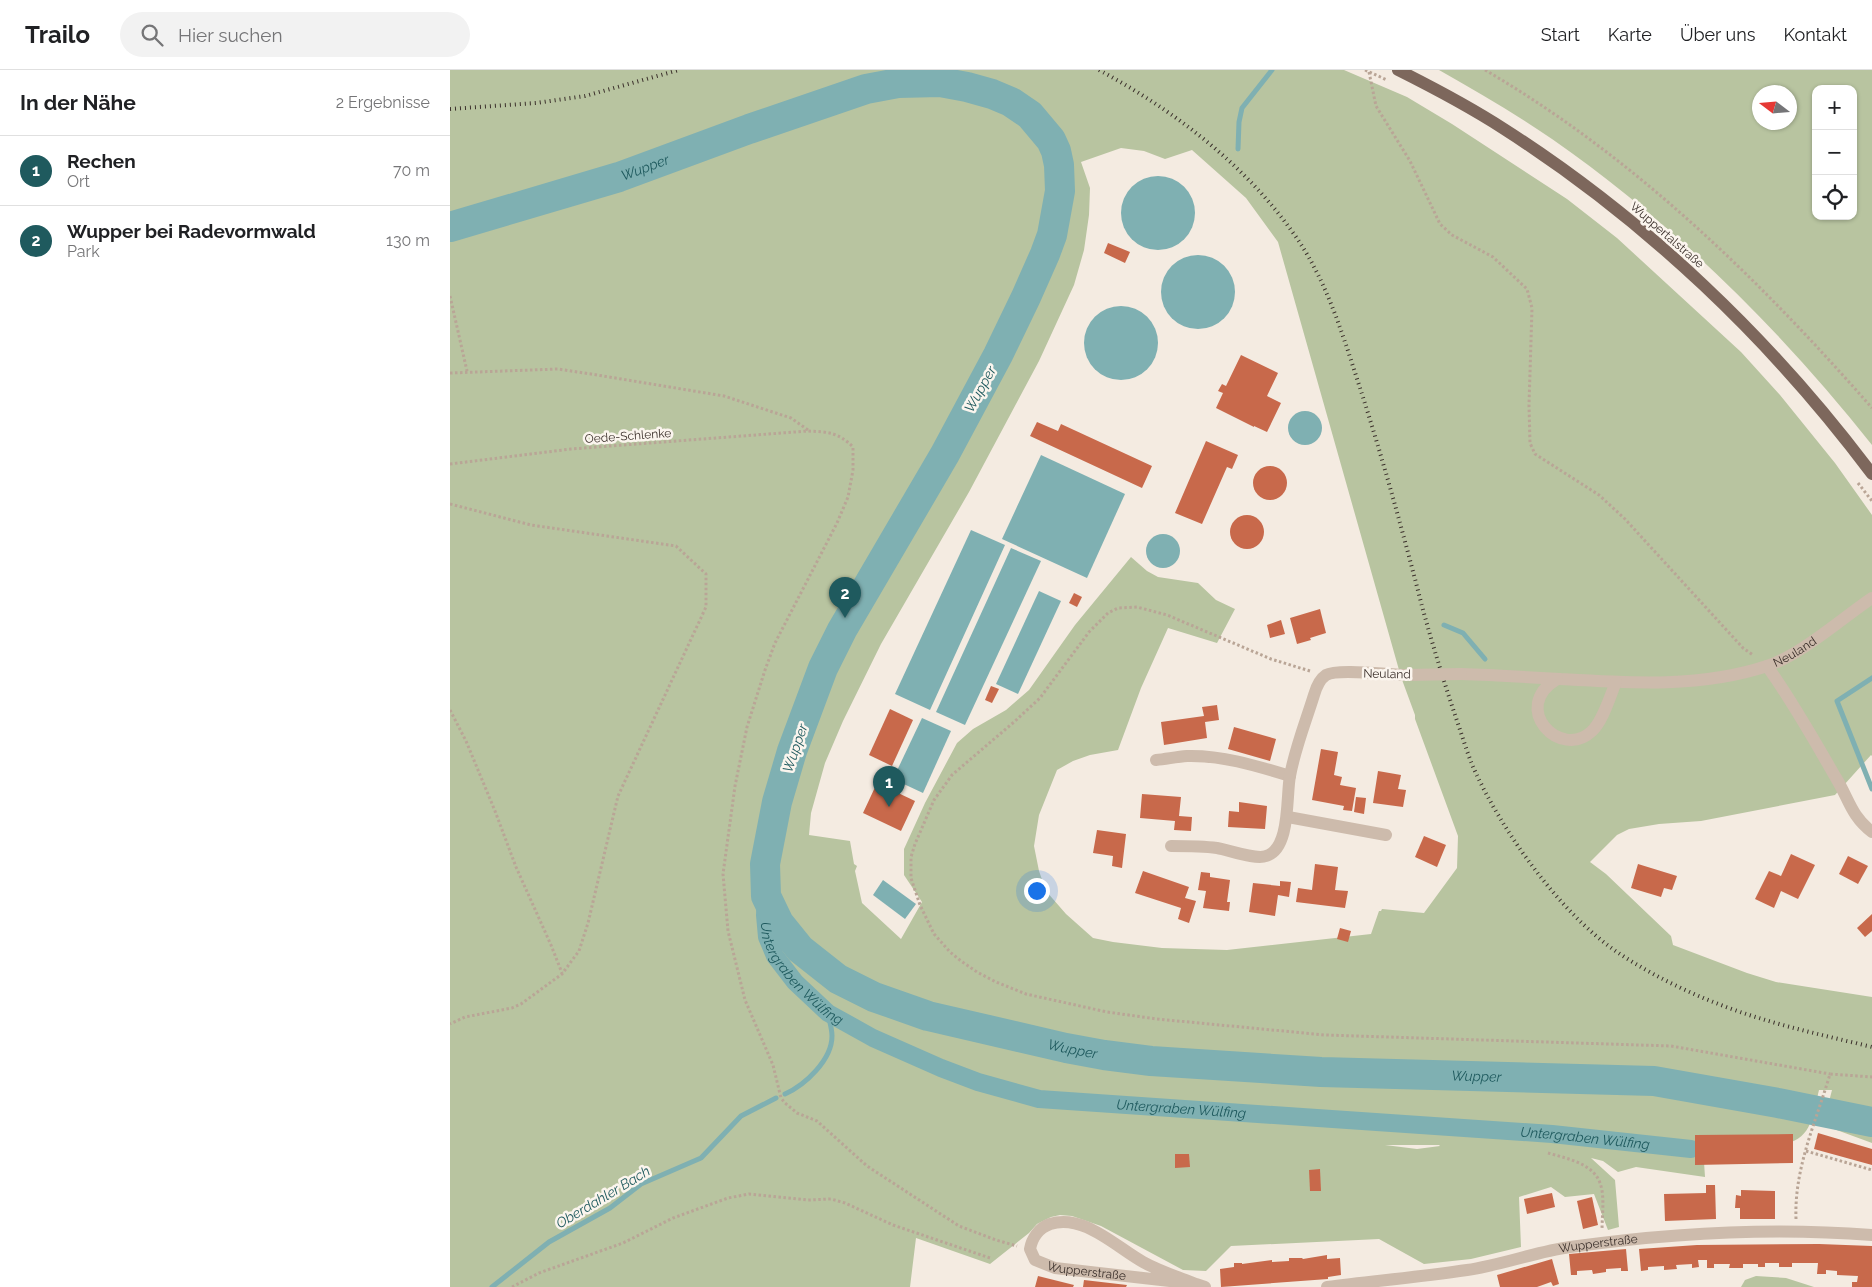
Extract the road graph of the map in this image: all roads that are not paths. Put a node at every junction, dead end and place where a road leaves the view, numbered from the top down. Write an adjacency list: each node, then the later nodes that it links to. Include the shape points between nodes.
1 (1398, 70): 2 (main road, Wuppertalstraße, via 1502,128 1581,181 1632,222 1717,298 1794,377)
2 (1872, 474)
3 (1872, 598): 4 (street, Neuland, via 1788,657)
4 (1767, 666): 6 (street, Neuland, via 1700,680); 10 (street, via 1788,694 1840,784 1854,815)
5 (1557, 679): 6 (street, Neuland); 6 (street, via 1543,690 1537,710 1539,719 1547,732 1571,739 1592,731); 8 (street, Neuland, bridge, via 1461,674 1338,673 1325,676 1316,690)
6 (1616, 682)
7 (1156, 760): 8 (street, via 1188,756 1211,758 1241,762)
8 (1290, 776): 9 (street)
9 (1288, 817): 11 (street); 12 (street, via 1278,844 1265,857 1216,848)
10 (1872, 832)
11 (1386, 835)
12 (1172, 846)
13 (1872, 1235): 15 (street, Wupperstraße, via 1797,1232 1697,1234 1602,1243 1558,1249 1494,1266)
14 (1200, 1286): 14 (street, Wupperstraße, via 1144,1263 1091,1230 1071,1222 1041,1228 1031,1244 1035,1260 1055,1268)
15 (1328, 1287)

